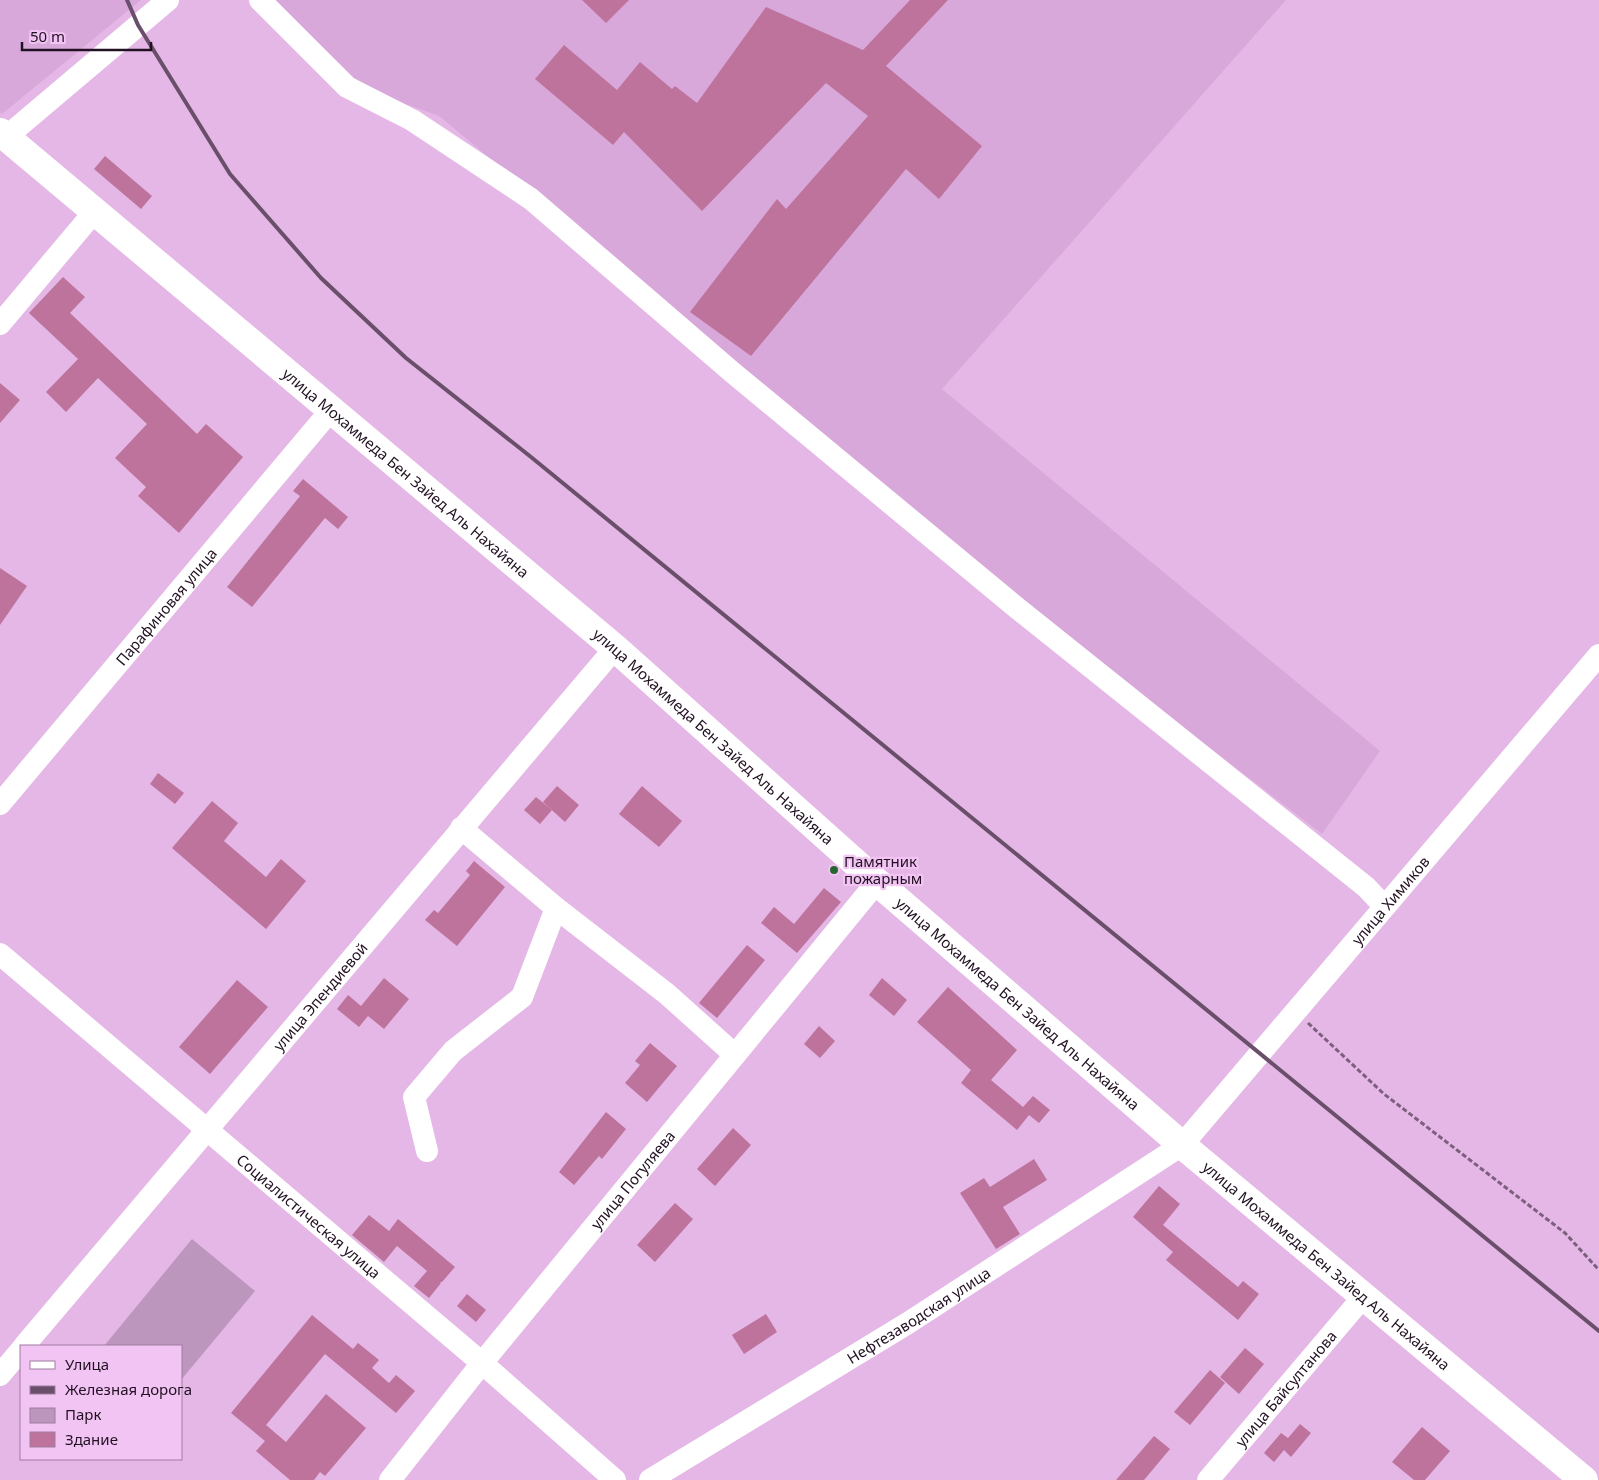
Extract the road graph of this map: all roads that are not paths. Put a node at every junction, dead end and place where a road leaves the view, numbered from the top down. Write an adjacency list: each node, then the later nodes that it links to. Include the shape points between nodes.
1 (168, 0): 3 (street)
2 (260, 0): 12 (street, via 348,87 412,120 531,200 1009,602 1366,888)
3 (3, 134): 4 (main road, улица Мохаммеда Бен Зайед Аль Нахайяна)
4 (95, 211): 5 (street); 6 (main road, улица Мохаммеда Бен Зайед Аль Нахайяна)
5 (0, 324)
6 (331, 410): 7 (main road, улица Мохаммеда Бен Зайед Аль Нахайяна); 9 (street, Парафиновая улица)
7 (615, 648): 10 (street, улица Эпендиевой); 11 (main road, улица Мохаммеда Бен Зайед Аль Нахайяна)
8 (1599, 656): 12 (street, улица Химиков)
9 (0, 804)
10 (461, 828): 13 (street); 16 (street, улица Эпендиевой)
11 (878, 882): 15 (street, улица Погуляева); 17 (main road, улица Мохаммеда Бен Зайед Аль Нахайяна)
12 (1384, 906): 17 (street, улица Химиков)
13 (556, 908): 15 (street, via 667,994); 18 (street, via 522,997 454,1052 414,1097)
14 (0, 954): 16 (street, Социалистическая улица)
15 (735, 1055): 22 (street, улица Погуляева)
16 (207, 1129): 20 (street, улица Эпендиевой); 22 (street, Социалистическая улица)
17 (1182, 1145): 19 (main road, улица Мохаммеда Бен Зайед Аль Нахайяна); 26 (street, Нефтезаводская улица, via 908,1323)
18 (427, 1151)
19 (1363, 1297): 27 (street, улица Байсултанова); 28 (main road, улица Мохаммеда Бен Зайед Аль Нахайяна)
20 (25, 1345)
21 (20, 1351): 23 (street)
22 (482, 1363): 24 (street, улица Погуляева); 25 (street, Социалистическая улица)
23 (0, 1375)
24 (390, 1480)
25 (615, 1480)
26 (650, 1480)
27 (1208, 1480)
28 (1584, 1480)

